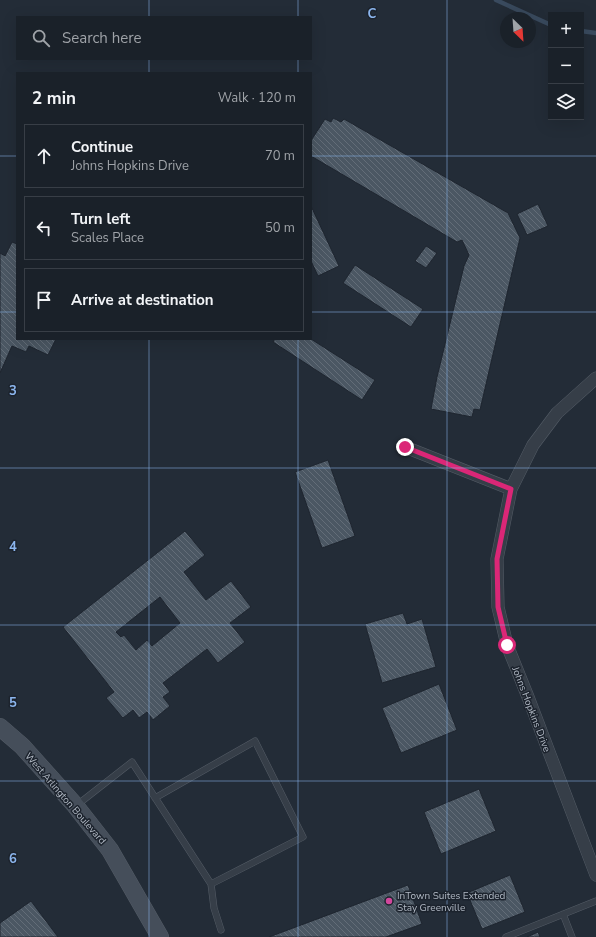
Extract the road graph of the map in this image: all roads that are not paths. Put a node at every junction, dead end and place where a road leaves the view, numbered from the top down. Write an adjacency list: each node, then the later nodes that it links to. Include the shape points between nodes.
1 (596, 378): 3 (street, Johns Hopkins Drive, via 557,413 533,445)
2 (405, 447): 3 (street)
3 (511, 489): 7 (street, Johns Hopkins Drive, via 497,559 498,607 507,645)
4 (0, 727): 6 (main road, West Arlington Boulevard, via 22,746)
5 (155, 798): 6 (lane, via 132,762); 8 (lane); 8 (lane, via 255,741 304,837)
6 (76, 806): 12 (main road, West Arlington Boulevard, via 110,850)
7 (596, 875)
8 (211, 884): 11 (lane, via 214,908)
9 (596, 901): 10 (lane)
10 (563, 914): 13 (lane); 14 (lane)
11 (221, 930)
12 (160, 937)
13 (506, 937)
14 (572, 937)

